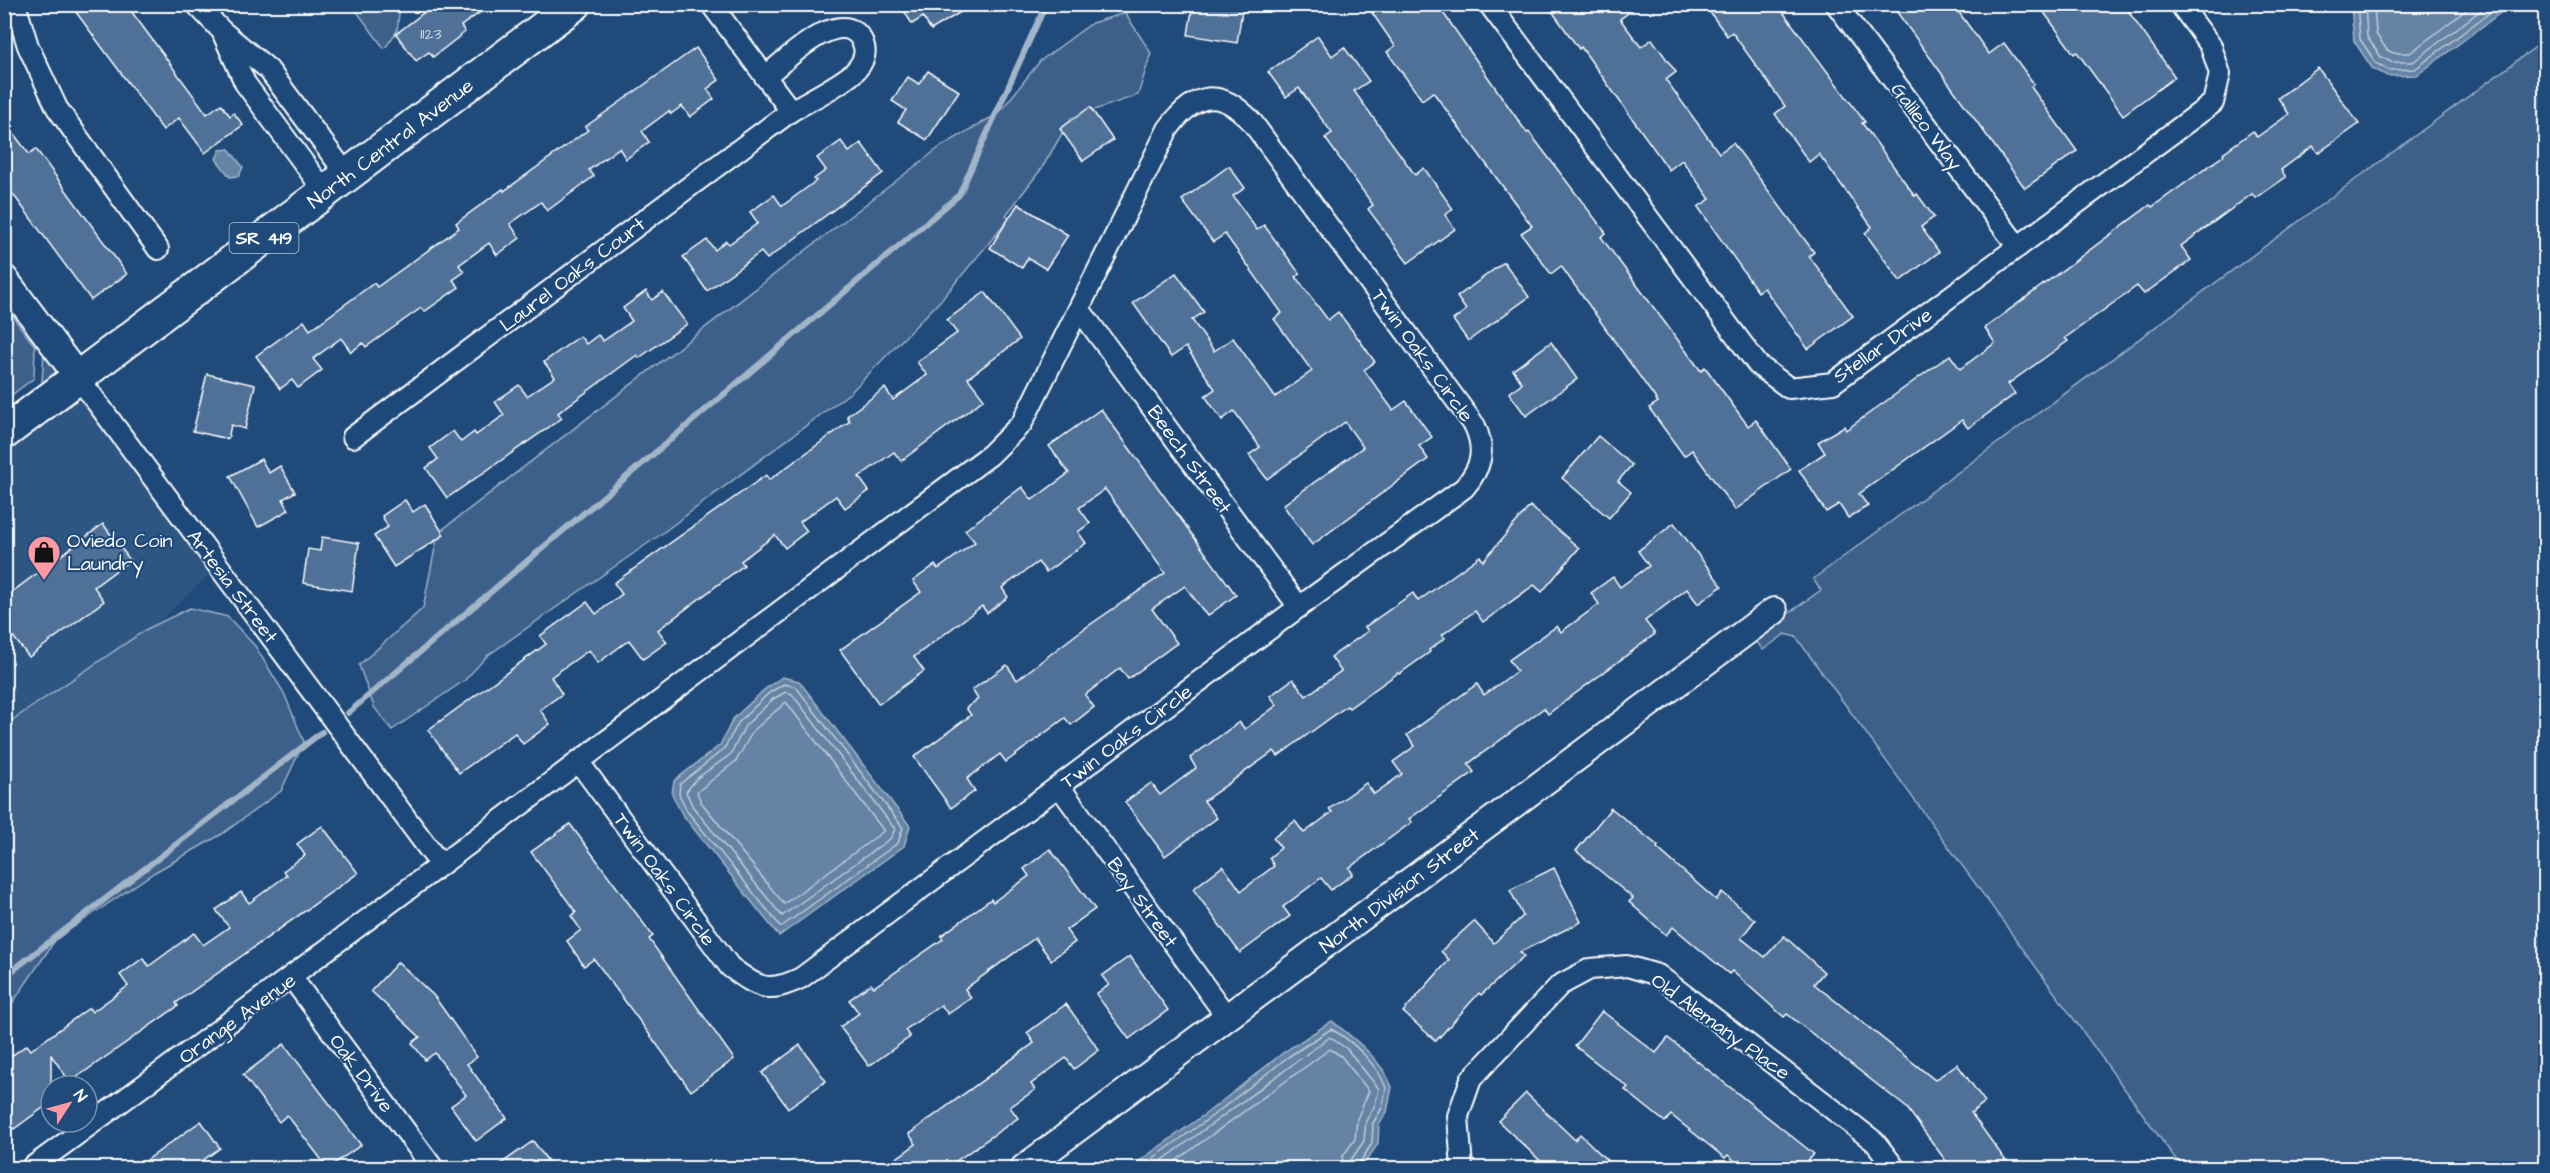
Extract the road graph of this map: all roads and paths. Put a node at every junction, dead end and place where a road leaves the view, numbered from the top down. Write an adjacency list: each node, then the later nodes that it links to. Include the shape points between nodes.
1 (15, 4): 13 (street, via 28,46 57,108)
2 (196, 4): 8 (street)
3 (575, 4): 11 (main road, North Central Avenue / SR 419)
4 (711, 4): 9 (street)
5 (1489, 4): 12 (street, Stellar Drive, via 1758,365 1790,388 1833,383)
6 (1836, 4): 12 (street, Galileo Way)
7 (2180, 4): 12 (street, Stellar Drive, via 2211,46 2220,74 2213,103)
8 (222, 31): 11 (street, via 245,83); 11 (street, via 268,69)
9 (765, 76): 10 (street); 10 (street, Laurel Oaks Court, via 824,31 841,27 854,32 863,44 865,57 856,71)
10 (791, 111): 18 (street, Laurel Oaks Court)
11 (336, 184): 16 (main road, North Central Avenue / SR 419)
12 (2018, 247)
13 (158, 249)
14 (4, 278): 16 (street, Artesia Street)
15 (1080, 310): 19 (street, Beech Street); 19 (street, Twin Oaks Circle, via 1168,129 1179,114 1192,103 1209,97 1238,106 1468,417 1481,441 1482,458 1464,488); 21 (street, Twin Oaks Circle, via 1022,423 1008,439)
16 (78, 377): 17 (main road, North Central Avenue / SR 419); 23 (street, Artesia Street)
17 (4, 433)
18 (353, 437)
19 (1299, 608): 22 (street, Twin Oaks Circle)
20 (1774, 611): 25 (street, North Division Street)
21 (578, 761): 22 (street, Twin Oaks Circle, via 730,967 758,987 779,988 801,978); 23 (street, Twin Oaks Circle)
22 (1059, 786): 25 (street, Bay Street)
23 (440, 864): 24 (street, Orange Avenue)
24 (292, 978): 26 (street, Orange Avenue); 27 (street, Oak Drive)
25 (1227, 1017): 28 (street, North Division Street)
26 (31, 1168)
27 (433, 1168)
28 (1024, 1168)
29 (1462, 1168): 30 (street, Old Alemany Place, via 1458,1116 1471,1079 1560,986 1590,969 1627,966 1658,975 1875,1142)
30 (1895, 1168)

